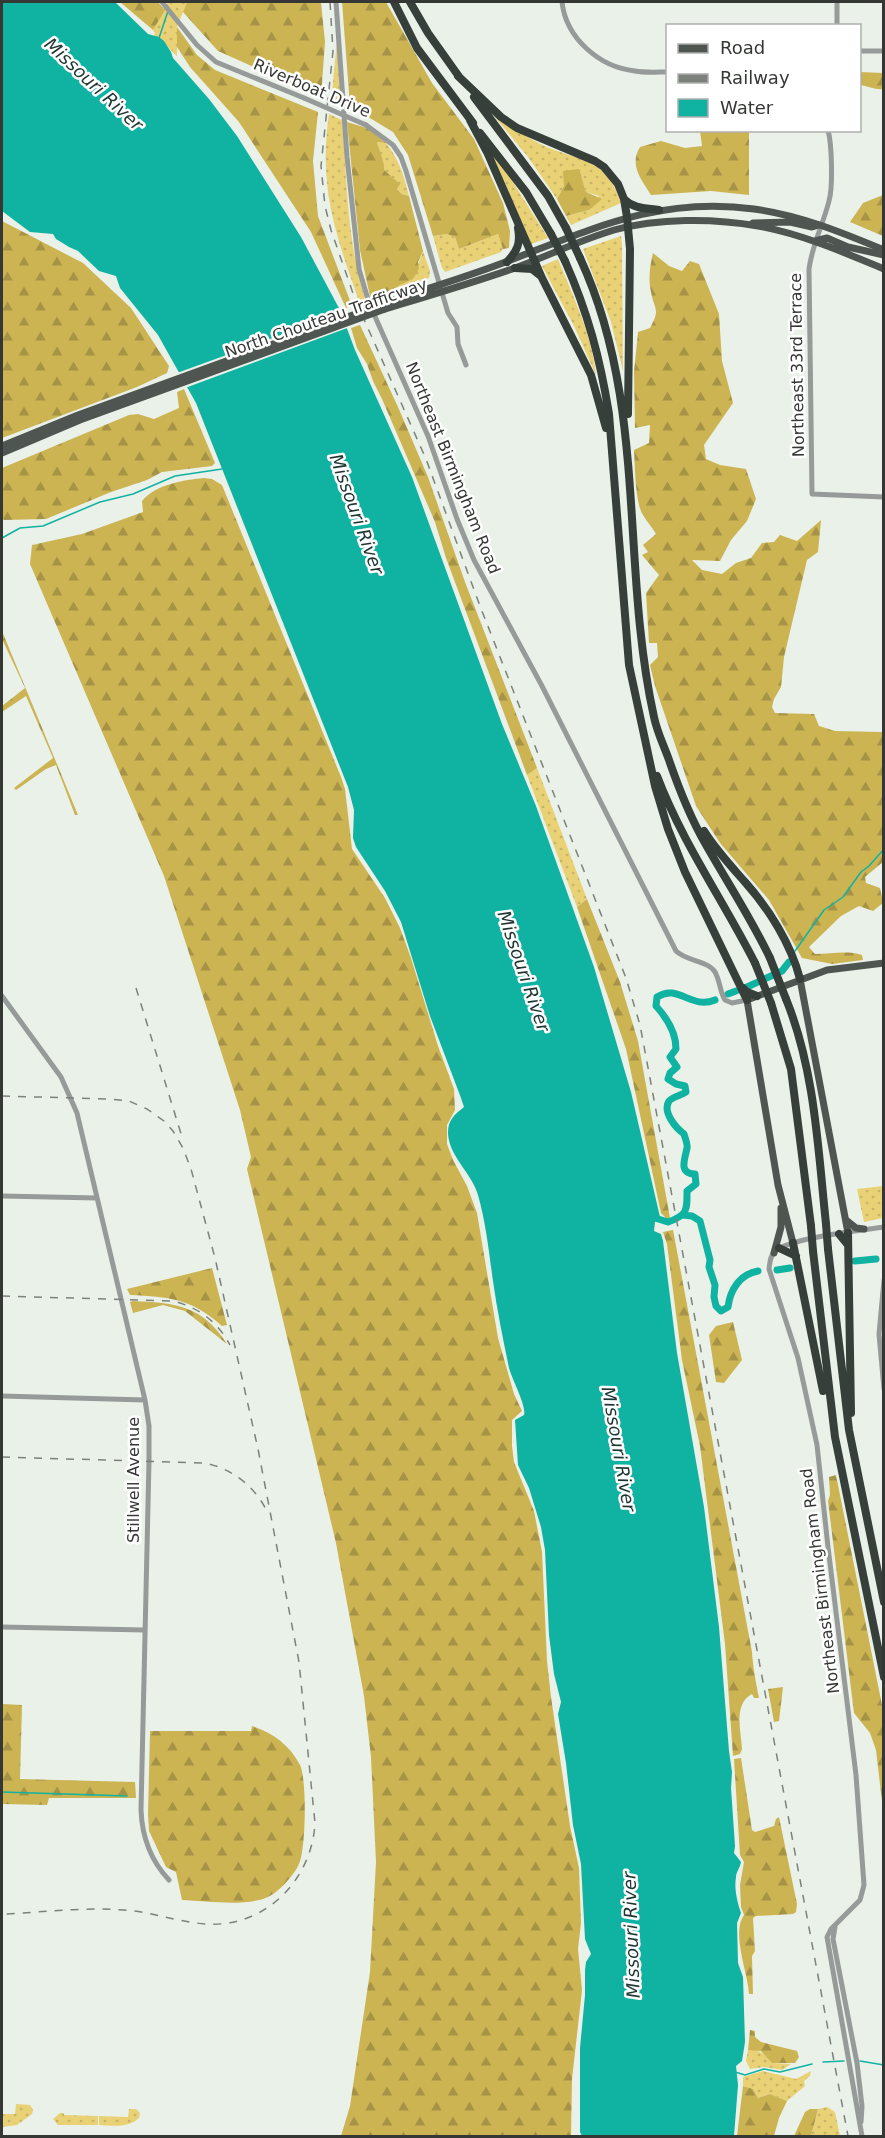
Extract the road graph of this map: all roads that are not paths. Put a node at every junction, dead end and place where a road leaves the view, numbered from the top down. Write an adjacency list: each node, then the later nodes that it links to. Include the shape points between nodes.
1 (162, 2): 30 (street, Riverboat Drive, bridge, via 216,62 366,125 393,145 406,171)
2 (336, 2): 45 (street, Northeast Birmingham Road, via 347,157 362,279 375,320 428,436 471,554 676,951 711,968 725,1000 732,1004)
3 (394, 2): 12 (highway, via 417,48)
4 (410, 2): 11 (highway)
5 (562, 2): 10 (street, via 569,26 595,57 628,70)
6 (837, 2): 7 (street)
7 (837, 24)
8 (861, 51): 9 (street)
9 (884, 51)
10 (666, 72)
11 (458, 75): 14 (highway, via 517,129 604,167); 34 (highway, bridge, via 548,196 593,286 615,363)
12 (470, 120): 17 (highway); 35 (highway, bridge, via 526,192 579,292 596,345)
13 (828, 132): 19 (street, Northeast 33rd Terrace, via 830,196)
14 (624, 199): 15 (highway, via 638,208); 16 (highway)
15 (659, 210): 16 (main road, North Chouteau Trafficway); 19 (main road, North Chouteau Trafficway, via 717,206 752,209)
16 (627, 217): 20 (highway); 23 (main road, North Chouteau Trafficway)
17 (516, 218): 23 (highway); 26 (highway, via 519,244)
18 (745, 224): 19 (main road, via 766,221); 20 (main road, North Chouteau Trafficway, via 696,221); 21 (main road)
19 (821, 225): 21 (street, Northeast 33rd Terrace); 22 (main road)
20 (628, 226): 25 (main road, North Chouteau Trafficway); 34 (highway)
21 (815, 241): 24 (main road, via 827,238); 28 (main road); 37 (street, Northeast 33rd Terrace, via 809,269 812,494)
22 (884, 250)
23 (531, 252): 25 (highway); 26 (main road, North Chouteau Trafficway)
24 (884, 255)
25 (535, 260): 27 (main road, North Chouteau Trafficway); 29 (highway)
26 (507, 262): 30 (main road, North Chouteau Trafficway)
27 (515, 268): 29 (highway, via 532,269); 30 (main road, North Chouteau Trafficway)
28 (884, 269)
29 (542, 278): 35 (highway, via 591,375)
30 (441, 288): 31 (main road, North Chouteau Trafficway); 32 (street, Riverboat Drive, via 448,313 457,327)
31 (384, 306): 33 (main road, North Chouteau Trafficway, bridge); 36 (main road, North Chouteau Trafficway, bridge)
32 (466, 365)
33 (2, 446)
34 (627, 446): 39 (highway, via 645,669 654,720)
35 (612, 450): 38 (highway, via 629,665)
36 (2, 453)
37 (884, 497)
38 (649, 755): 42 (highway, via 674,847); 63 (highway, bridge, via 676,822 755,963 791,1069)
39 (683, 798): 41 (highway, via 727,864 771,917); 64 (highway, bridge, via 770,958 802,1050 812,1098)
40 (884, 963): 41 (main road, via 827,970)
41 (800, 979): 44 (main road); 49 (main road)
42 (742, 987): 44 (highway); 45 (highway)
43 (2, 996): 48 (street, Stillwell Avenue, via 66,1087 77,1113)
44 (757, 996): 45 (main road)
45 (747, 1000): 47 (main road)
46 (2, 1196): 48 (street)
47 (780, 1196): 54 (main road); 56 (main road)
48 (97, 1198): 62 (street, Stillwell Avenue)
49 (845, 1220): 51 (main road); 52 (main road)
50 (884, 1227): 51 (street)
51 (864, 1230): 52 (street)
52 (848, 1233): 53 (street); 55 (highway)
53 (839, 1234): 54 (street); 55 (highway)
54 (793, 1243): 56 (street); 57 (highway)
55 (849, 1247): 64 (highway, via 849,1377)
56 (777, 1251): 57 (highway); 70 (street, Northeast Birmingham Road, via 770,1259 770,1277 798,1358 817,1445 856,1775 864,1885 860,1900 836,1926 832,1939 857,2063)
57 (796, 1256): 63 (highway)
58 (884, 1280): 59 (street)
59 (882, 1307): 60 (street, via 879,1334)
60 (884, 1389)
61 (2, 1396): 62 (street)
62 (145, 1400): 67 (street, Stillwell Avenue, via 149,1461)
63 (832, 1416): 68 (highway)
64 (855, 1466): 65 (highway)
65 (884, 1602)
66 (2, 1627): 67 (street)
67 (144, 1630): 69 (street, Stillwell Avenue, via 141,1824 146,1842)
68 (884, 1677)
69 (169, 1880)
70 (861, 2133)

